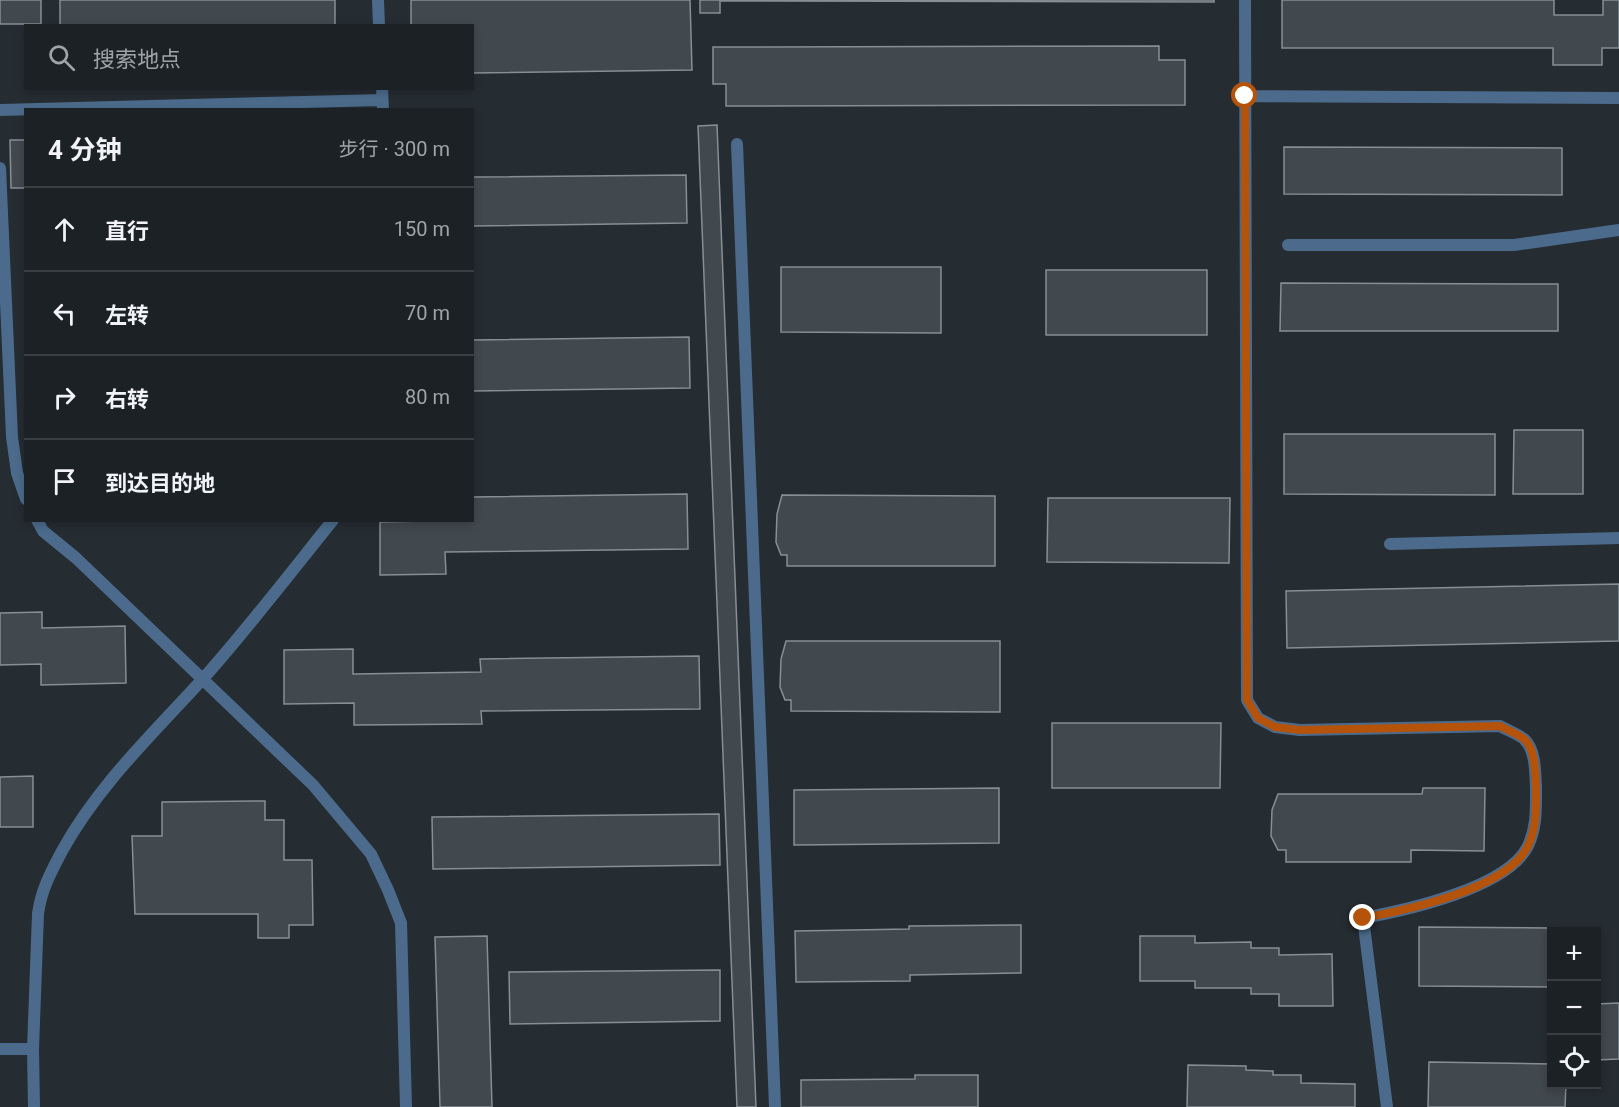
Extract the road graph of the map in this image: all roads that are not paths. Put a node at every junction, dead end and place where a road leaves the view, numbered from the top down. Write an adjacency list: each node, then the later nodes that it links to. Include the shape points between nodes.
1 (378, 0): 3 (lane)
2 (1245, 0): 4 (lane)
3 (379, 24)
4 (1245, 96): 5 (lane); 26 (lane, via 1247,700 1258,718 1275,727 1300,730 1500,726 1525,740 1535,761 1536,820 1527,847 1508,868 1432,903 1363,918)
5 (1619, 98)
6 (382, 99): 7 (lane)
7 (69, 108)
8 (24, 109): 9 (lane)
9 (0, 110)
10 (737, 144): 25 (lane)
11 (0, 168): 14 (lane)
12 (1619, 231): 13 (lane, via 1514,245)
13 (1288, 245)
14 (5, 411): 15 (lane)
15 (24, 493)
16 (38, 522): 20 (lane, via 43,531)
17 (331, 522): 20 (lane)
18 (1619, 538): 19 (lane)
19 (1390, 544)
20 (202, 679): 22 (lane, via 113,776 78,822 49,875 38,914); 24 (lane, via 313,784 371,854 401,923)
21 (0, 1049): 22 (lane)
22 (33, 1049): 23 (lane)
23 (34, 1107)
24 (406, 1107)
25 (775, 1107)
26 (1387, 1107)

